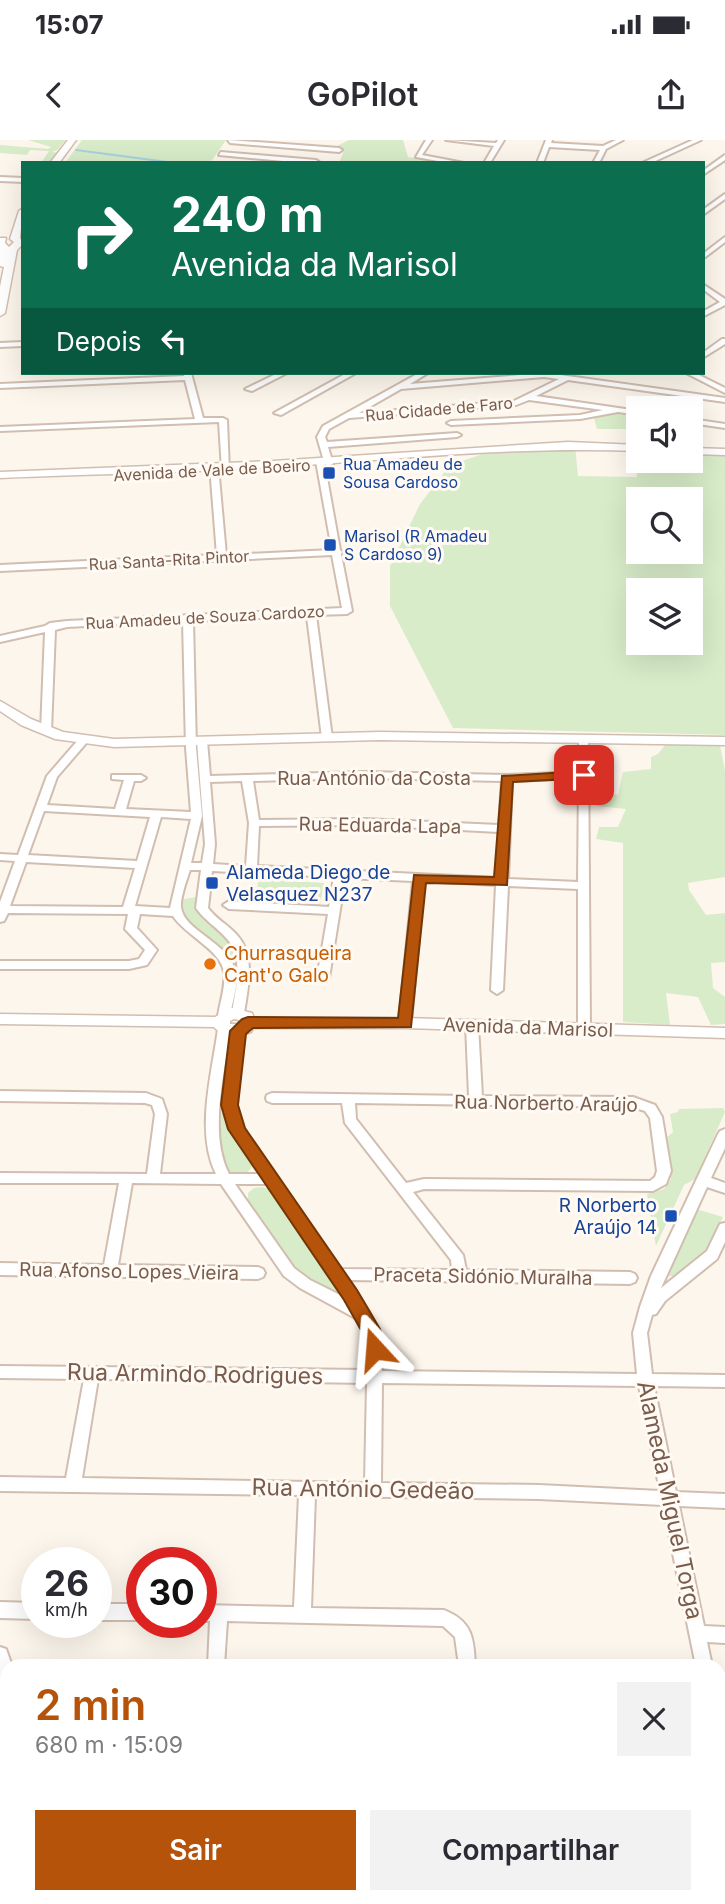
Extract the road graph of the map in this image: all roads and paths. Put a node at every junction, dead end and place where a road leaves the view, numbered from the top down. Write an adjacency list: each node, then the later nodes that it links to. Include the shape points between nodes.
1 (72, 140): 17 (main road)
2 (78, 140): 18 (main road)
3 (230, 140): 11 (street); 14 (street)
4 (340, 140): 11 (street)
5 (429, 140): 15 (street)
6 (449, 140): 10 (street)
7 (620, 140): 12 (street)
8 (698, 140): 26 (street)
9 (548, 142): 12 (street); 24 (street)
10 (499, 143): 23 (street)
11 (329, 149): 13 (street); 21 (street)
12 (602, 149): 25 (street)
13 (338, 150)
14 (221, 154): 19 (street); 20 (street)
15 (418, 156): 22 (street)
16 (723, 159): 27 (street)
17 (56, 161)
18 (62, 161)
19 (216, 161)
20 (294, 161)
21 (317, 161)
22 (449, 161)
23 (488, 161)
24 (541, 161)
25 (597, 161)
26 (650, 161)
27 (705, 171)
28 (1, 179): 29 (street)
29 (21, 180)
30 (725, 196): 32 (street)
31 (705, 201): 32 (street)
32 (715, 203): 34 (street)
33 (21, 206): 37 (main road)
34 (705, 211)
35 (725, 239): 38 (street)
36 (19, 242): 37 (main road); 39 (main road)
37 (4, 243): 39 (main road)
38 (705, 255)
39 (2, 277): 42 (main road)
40 (705, 289): 41 (street)
41 (725, 302): 43 (street)
42 (0, 313)
43 (705, 313)
44 (725, 341): 47 (street)
45 (21, 344): 46 (street)
46 (0, 345)
47 (705, 354)
48 (188, 375): 56 (street); 67 (street)
49 (279, 375): 58 (street)
50 (348, 375): 65 (street)
51 (421, 375): 57 (street)
52 (545, 375): 54 (street)
53 (694, 375): 59 (street)
54 (552, 376): 55 (street); 57 (street)
55 (567, 378): 60 (street, Rua Cidade de Faro); 61 (street)
56 (0, 386)
57 (400, 387): 66 (street)
58 (249, 389)
59 (725, 391)
60 (531, 398): 62 (street, Rua Cidade de Faro); 63 (street)
61 (725, 400)
62 (445, 409): 66 (street, Rua Cidade de Faro); 68 (street)
63 (618, 410): 64 (street); 68 (street, via 580,417)
64 (626, 411)
65 (278, 413)
66 (346, 416): 73 (street, via 324,431)
67 (200, 421): 71 (street); 79 (street, via 223,420)
68 (452, 423): 72 (street)
69 (703, 423): 70 (street)
70 (725, 426)
71 (0, 429)
72 (457, 435): 73 (street); 75 (street)
73 (323, 445): 78 (street, Rua Amadeu de Souza Cardozo)
74 (626, 447): 75 (street, Avenida de Vale de Boeiro)
75 (464, 450): 78 (street, Avenida de Vale de Boeiro, via 429,457)
76 (703, 451): 77 (street)
77 (725, 452)
78 (325, 463): 79 (street, Avenida de Vale de Boeiro); 81 (street, Rua Amadeu de Souza Cardozo)
79 (220, 468): 80 (street, Avenida de Vale de Boeiro); 82 (street)
80 (0, 477)
81 (338, 552): 82 (street, Rua Santa-Rita Pintor); 84 (street, Rua Amadeu de Souza Cardozo, via 347,611)
82 (222, 557): 83 (street, Rua Santa-Rita Pintor)
83 (0, 568)
84 (312, 612): 85 (street, Rua Amadeu de Souza Cardozo); 90 (street)
85 (188, 618): 86 (street, Rua Amadeu de Souza Cardozo); 94 (street)
86 (50, 626): 87 (street, Rua Amadeu de Souza Cardozo); 89 (street)
87 (0, 639)
88 (0, 705): 89 (street)
89 (46, 731): 93 (street)
90 (327, 738): 91 (street); 94 (street)
91 (584, 739): 92 (street); 95 (street)
92 (725, 740)
93 (83, 741): 94 (street); 100 (street, via 55,771)
94 (197, 741): 98 (street); 103 (street)
95 (584, 775): 97 (street, Rua António da Costa); 115 (street)
96 (116, 777): 101 (street, via 135,778)
97 (507, 778): 99 (street, Rua António da Costa, via 364,775); 105 (street)
98 (206, 779): 99 (street, Rua António da Costa); 110 (street)
99 (247, 779): 104 (street)
100 (40, 808): 101 (street); 107 (street)
101 (119, 813): 102 (street)
102 (156, 815): 103 (street); 108 (street)
103 (197, 816): 109 (street)
104 (254, 823): 105 (street, Rua Eduarda Lapa, via 379,822); 111 (street)
105 (505, 829): 114 (street)
106 (0, 857): 107 (street)
107 (23, 858): 108 (street); 120 (street)
108 (141, 865): 117 (street)
109 (184, 866): 110 (street); 119 (street)
110 (208, 867): 111 (street); 125 (street, via 202,908 237,941 242,954)
111 (251, 869): 112 (street)
112 (340, 873): 113 (street); 118 (street)
113 (419, 878): 114 (street); 126 (street)
114 (501, 882): 115 (street); 123 (street)
115 (584, 886): 128 (street)
116 (229, 905): 118 (street)
117 (132, 910): 119 (street); 120 (street); 121 (street, via 131,929 151,950 139,964)
118 (334, 911): 122 (street)
119 (176, 912): 125 (street, via 227,963)
120 (2, 914)
121 (0, 965)
122 (323, 978)
123 (497, 990)
124 (0, 1019): 125 (street, Avenida da Marisol)
125 (232, 1022): 126 (street, Avenida da Marisol); 136 (street, via 231,1114); 139 (street, via 212,1140 216,1163)
126 (405, 1023): 127 (street, Avenida da Marisol)
127 (472, 1025): 128 (street, Avenida da Marisol); 133 (street)
128 (584, 1028): 129 (street, Avenida da Marisol)
129 (725, 1033)
130 (0, 1096): 138 (street, via 146,1098 157,1102 161,1114)
131 (272, 1098): 132 (street, Rua Norberto Araújo)
132 (348, 1099): 133 (street, Rua Norberto Araújo); 142 (street, via 350,1120)
133 (476, 1101): 142 (street, Rua Norberto Araújo, via 645,1105 656,1117 663,1176 647,1187 424,1184)
134 (725, 1134): 140 (street, Alameda Miguel Torga)
135 (0, 1178): 137 (street)
136 (270, 1179): 139 (street); 147 (street)
137 (125, 1180): 138 (street); 145 (street)
138 (153, 1180): 139 (street)
139 (226, 1181): 150 (street, via 294,1276 340,1299)
140 (703, 1181): 141 (street); 151 (street, Alameda Miguel Torga, via 658,1276)
141 (725, 1188)
142 (402, 1189): 148 (street, via 458,1259)
143 (725, 1228): 151 (street, via 712,1255 654,1305)
144 (0, 1269): 145 (street, Rua Afonso Lopes Vieira)
145 (110, 1270): 146 (street, Rua Afonso Lopes Vieira)
146 (258, 1273)
147 (337, 1274): 148 (street, Praceta Sidónio Muralha); 150 (street)
148 (460, 1275): 149 (street, Praceta Sidónio Muralha)
149 (630, 1278)
150 (366, 1320): 154 (street, via 373,1338)
151 (640, 1333): 155 (street, Alameda Miguel Torga)
152 (0, 1372): 153 (street, Rua Armindo Rodrigues)
153 (92, 1373): 154 (street, Rua Armindo Rodrigues); 158 (street)
154 (375, 1377): 155 (street, Rua Armindo Rodrigues); 160 (street)
155 (645, 1380): 156 (street, Rua Armindo Rodrigues); 161 (street, Alameda Miguel Torga)
156 (725, 1381)
157 (0, 1484): 158 (street, Rua António Gedeão)
158 (73, 1485): 159 (street, Rua António Gedeão)
159 (307, 1488): 160 (street, Rua António Gedeão); 166 (street)
160 (373, 1489): 161 (street, Rua António Gedeão)
161 (670, 1500): 162 (street, Rua António Gedeão); 167 (street, Alameda Miguel Torga)
162 (725, 1501)
163 (0, 1610): 164 (street)
164 (21, 1611)
165 (219, 1614): 166 (street); 169 (street)
166 (302, 1615): 170 (street, via 453,1620 465,1637)
167 (698, 1634): 168 (street); 171 (street, Alameda Miguel Torga)
168 (725, 1635)
169 (216, 1659)
170 (467, 1659)
171 (703, 1659)

